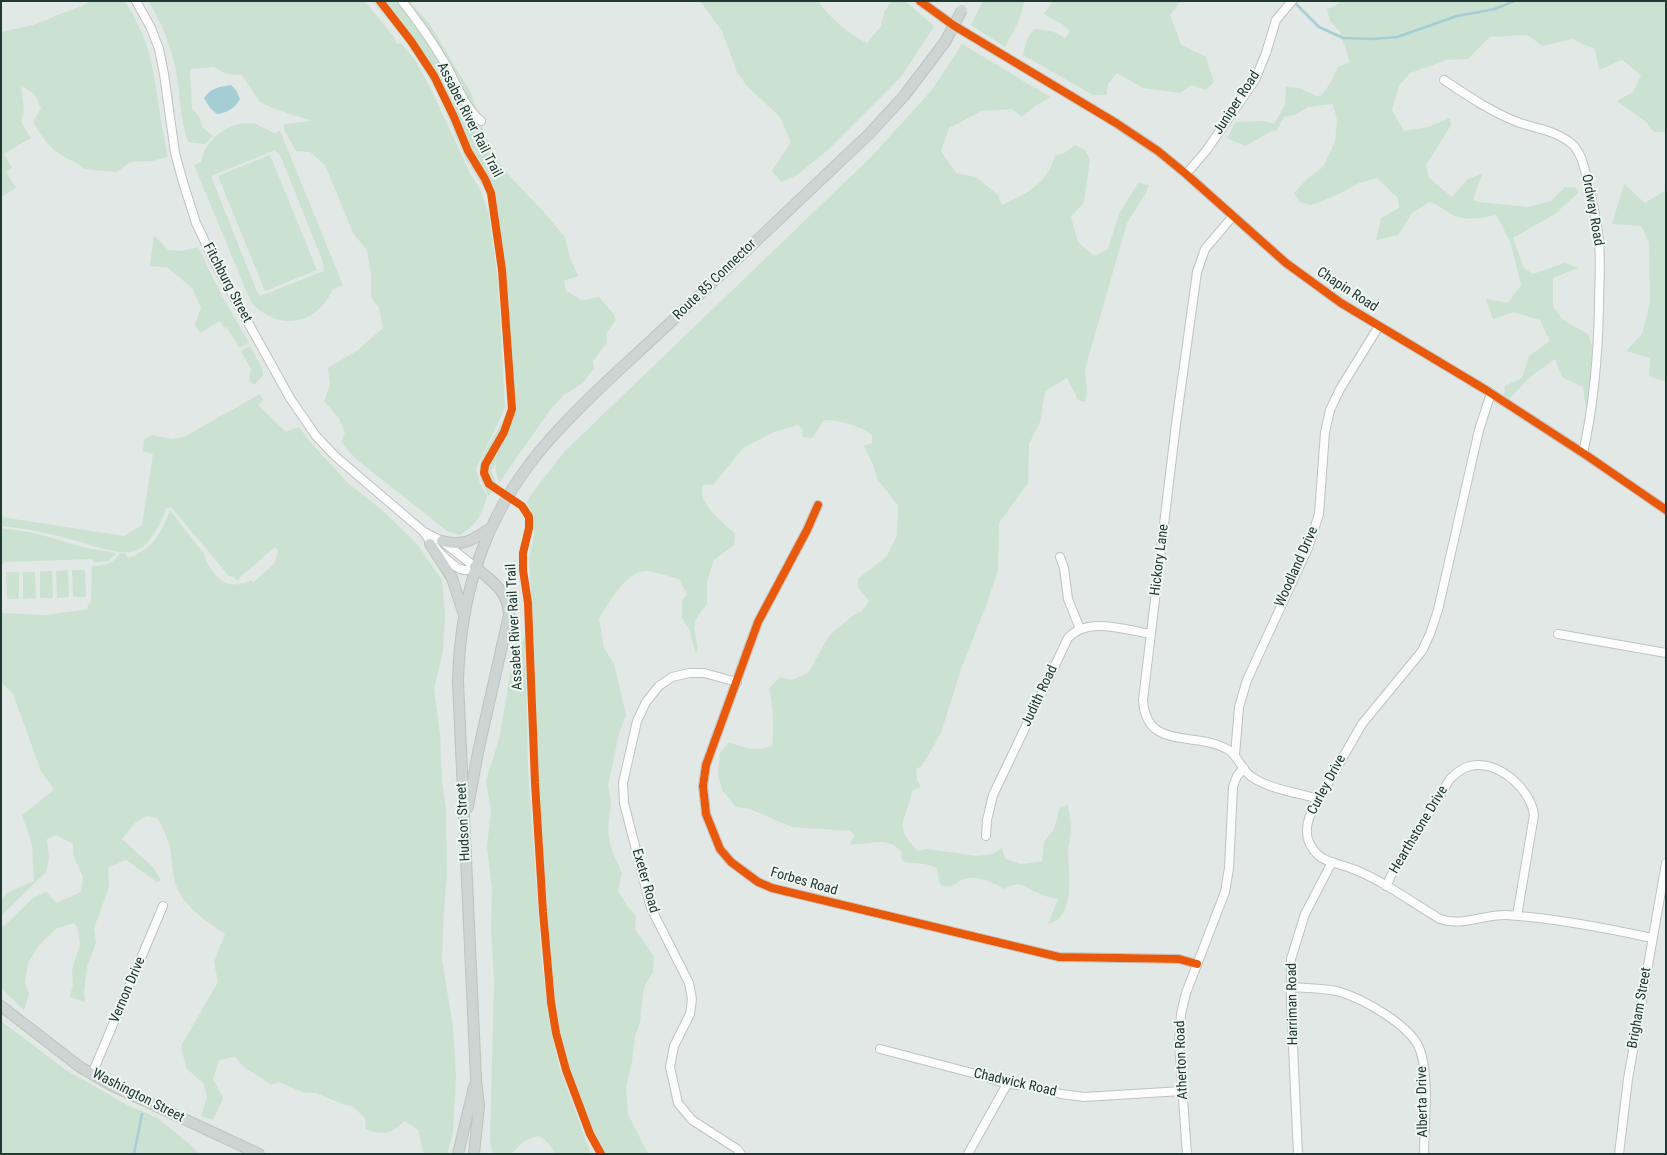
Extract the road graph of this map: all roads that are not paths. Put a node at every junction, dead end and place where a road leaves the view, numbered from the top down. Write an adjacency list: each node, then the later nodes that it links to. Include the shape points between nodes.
1 (136, 1): 16 (street, Fitchburg Street, via 159,49 180,175 196,223 216,265 308,425 335,456)
2 (402, 1): 7 (street, via 438,52 471,111)
3 (920, 1): 8 (street, Chapin Road, via 938,16 1130,132)
4 (1292, 1): 8 (street, Juniper Road, via 1276,20 1255,80 1206,151)
5 (964, 6): 15 (main road, Route 85 Connector, bridge, via 945,42 910,90 547,442 521,476)
6 (1444, 80): 12 (street, Ordway Road, via 1497,112 1564,138 1574,146 1582,160 1599,243 1596,377)
7 (481, 121)
8 (1186, 174): 9 (street, Chapin Road)
9 (1233, 216): 10 (street, Chapin Road, via 1299,274); 23 (street, Hickory Lane, via 1205,249 1197,272)
10 (1379, 326): 11 (street, Chapin Road); 27 (street, Woodland Drive, via 1330,410 1317,525 1246,680 1239,707)
11 (1491, 393): 12 (street, Chapin Road); 29 (street, Curley Drive, via 1479,430 1430,634 1416,658 1362,724)
12 (1582, 453): 14 (street, Chapin Road)
13 (818, 505): 26 (street, Forbes Road, via 758,622)
14 (1666, 510)
15 (491, 527): 17 (main road, via 466,543); 20 (main road, Route 85 Connector)
16 (424, 532): 17 (street); 18 (street)
17 (442, 541): 20 (street)
18 (430, 544): 20 (street, via 460,570); 21 (main road, via 452,578)
19 (1060, 557): 22 (street, via 1068,599)
20 (475, 567): 21 (main road, Hudson Street); 31 (main road, via 504,593 509,615 471,787)
21 (463, 615): 31 (main road, Hudson Street, via 458,682)
22 (1080, 629): 23 (street, via 1100,626); 30 (street, Judith Road, via 1063,647 993,795)
23 (1151, 634): 27 (street, Hickory Lane, via 1143,700 1143,711 1148,721 1155,730 1166,735 1214,744)
24 (1558, 634): 25 (street)
25 (1666, 653)
26 (737, 682): 38 (street, Forbes Road, via 706,766 704,802 720,850 758,882 795,894 1059,956 1178,959); 49 (street, Exeter Road, via 704,672 672,677 659,686 646,702 638,721 623,783 624,803 651,908 689,983 692,998 690,1014 674,1046 670,1066 678,1103 692,1120 737,1148)
27 (1235, 756): 28 (street, Hickory Lane)
28 (1244, 768): 29 (street, Hickory Lane, via 1265,784); 38 (street, Atherton Road, via 1233,786 1225,892)
29 (1318, 799): 32 (street, Curley Drive, via 1306,827 1307,838 1316,853)
30 (986, 836)
31 (466, 843): 43 (main road, Hudson Street)
32 (1332, 862): 34 (street, Curley Drive, via 1352,868); 39 (street, Harriman Road, via 1300,929 1291,959)
33 (1666, 863): 37 (street, Brigham Street)
34 (1386, 886): 36 (street, Curley Drive, via 1447,922 1487,916); 36 (street, Hearthstone Drive, via 1450,778 1470,766 1482,765 1512,779 1533,805)
35 (163, 906): 42 (street, Vernon Drive)
36 (1518, 916): 37 (street, Curley Drive)
37 (1652, 938): 54 (street, Brigham Street, via 1626,1087)
38 (1197, 964): 45 (street, Atherton Road, via 1180,1014)
39 (1291, 987): 52 (street, Harriman Road); 53 (street, Alberta Drive, via 1336,991 1349,996 1378,1010 1409,1033 1423,1061)
40 (1, 1006): 42 (main road, Washington Street)
41 (880, 1050): 44 (street, Chadwick Road)
42 (92, 1074): 46 (main road, Washington Street, via 136,1098)
43 (476, 1079): 47 (main road, Hudson Street); 48 (main road, Hudson Street, via 479,1106)
44 (1007, 1084): 45 (street, Chadwick Road, via 1084,1097); 50 (street)
45 (1182, 1091): 51 (street, Atherton Road)
46 (259, 1154)
47 (458, 1154)
48 (474, 1154)
49 (741, 1154)
50 (968, 1154)
51 (1186, 1154)
52 (1298, 1154)
53 (1424, 1154)
54 (1619, 1154)

